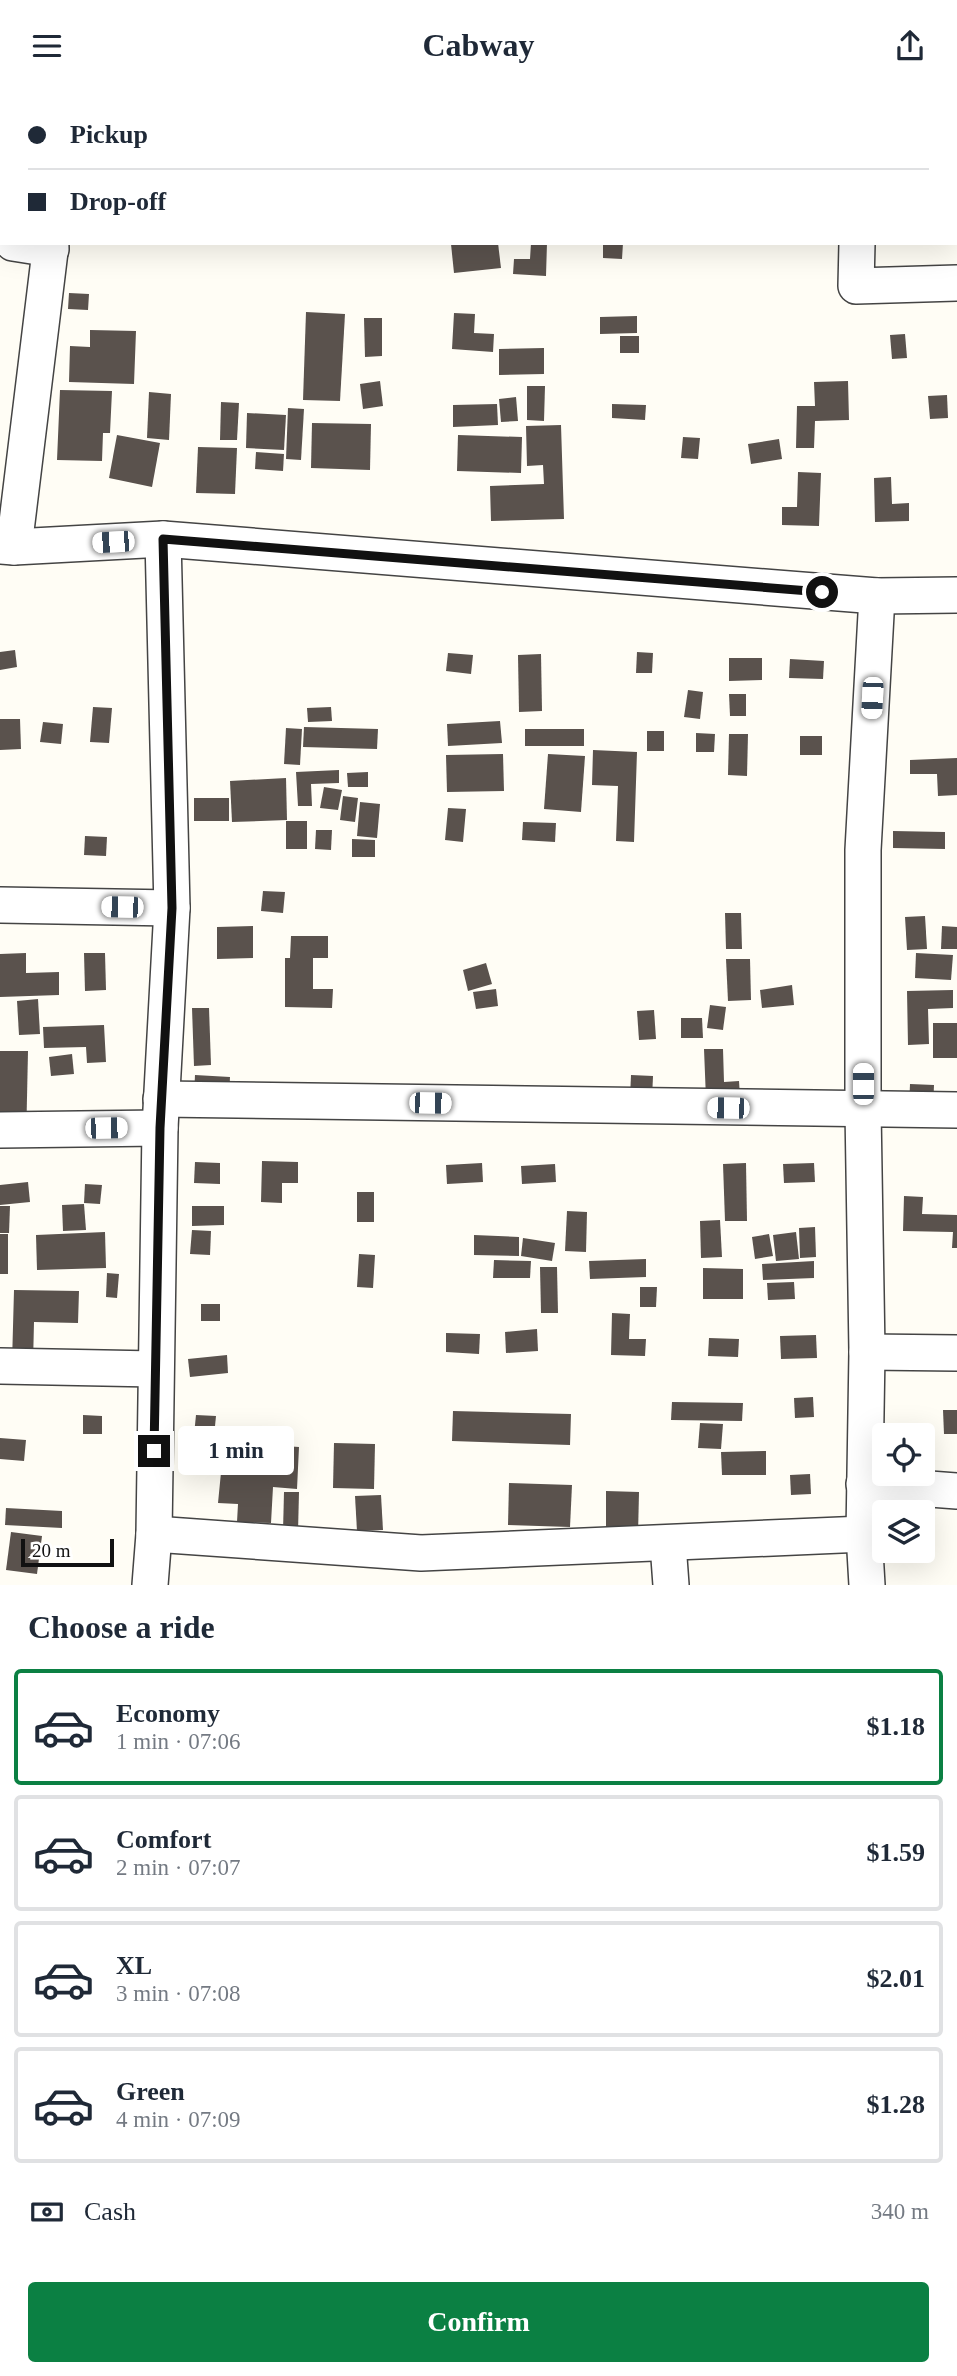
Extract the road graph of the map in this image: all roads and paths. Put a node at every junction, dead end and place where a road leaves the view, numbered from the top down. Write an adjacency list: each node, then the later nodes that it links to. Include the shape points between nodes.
1 (857, 245): 3 (street, via 856,286)
2 (51, 246): 5 (street)
3 (957, 283)
4 (163, 539): 5 (street); 7 (street); 9 (street)
5 (7, 547)
6 (957, 595): 7 (street)
7 (877, 596): 10 (street, via 863,850)
8 (0, 905): 9 (street)
9 (172, 908): 12 (street)
10 (863, 1110): 11 (street); 12 (street); 14 (street)
11 (957, 1110)
12 (160, 1113): 13 (street); 17 (street)
13 (0, 1130)
14 (867, 1352): 15 (street); 18 (street)
15 (957, 1353)
16 (0, 1366): 17 (street)
17 (155, 1369): 20 (street)
18 (864, 1484): 19 (street); 21 (street)
19 (957, 1491)
20 (154, 1534): 22 (street, via 421,1553); 23 (street)
21 (864, 1534): 22 (street); 25 (street)
22 (668, 1544): 24 (street)
23 (150, 1585)
24 (671, 1585)
25 (867, 1585)

